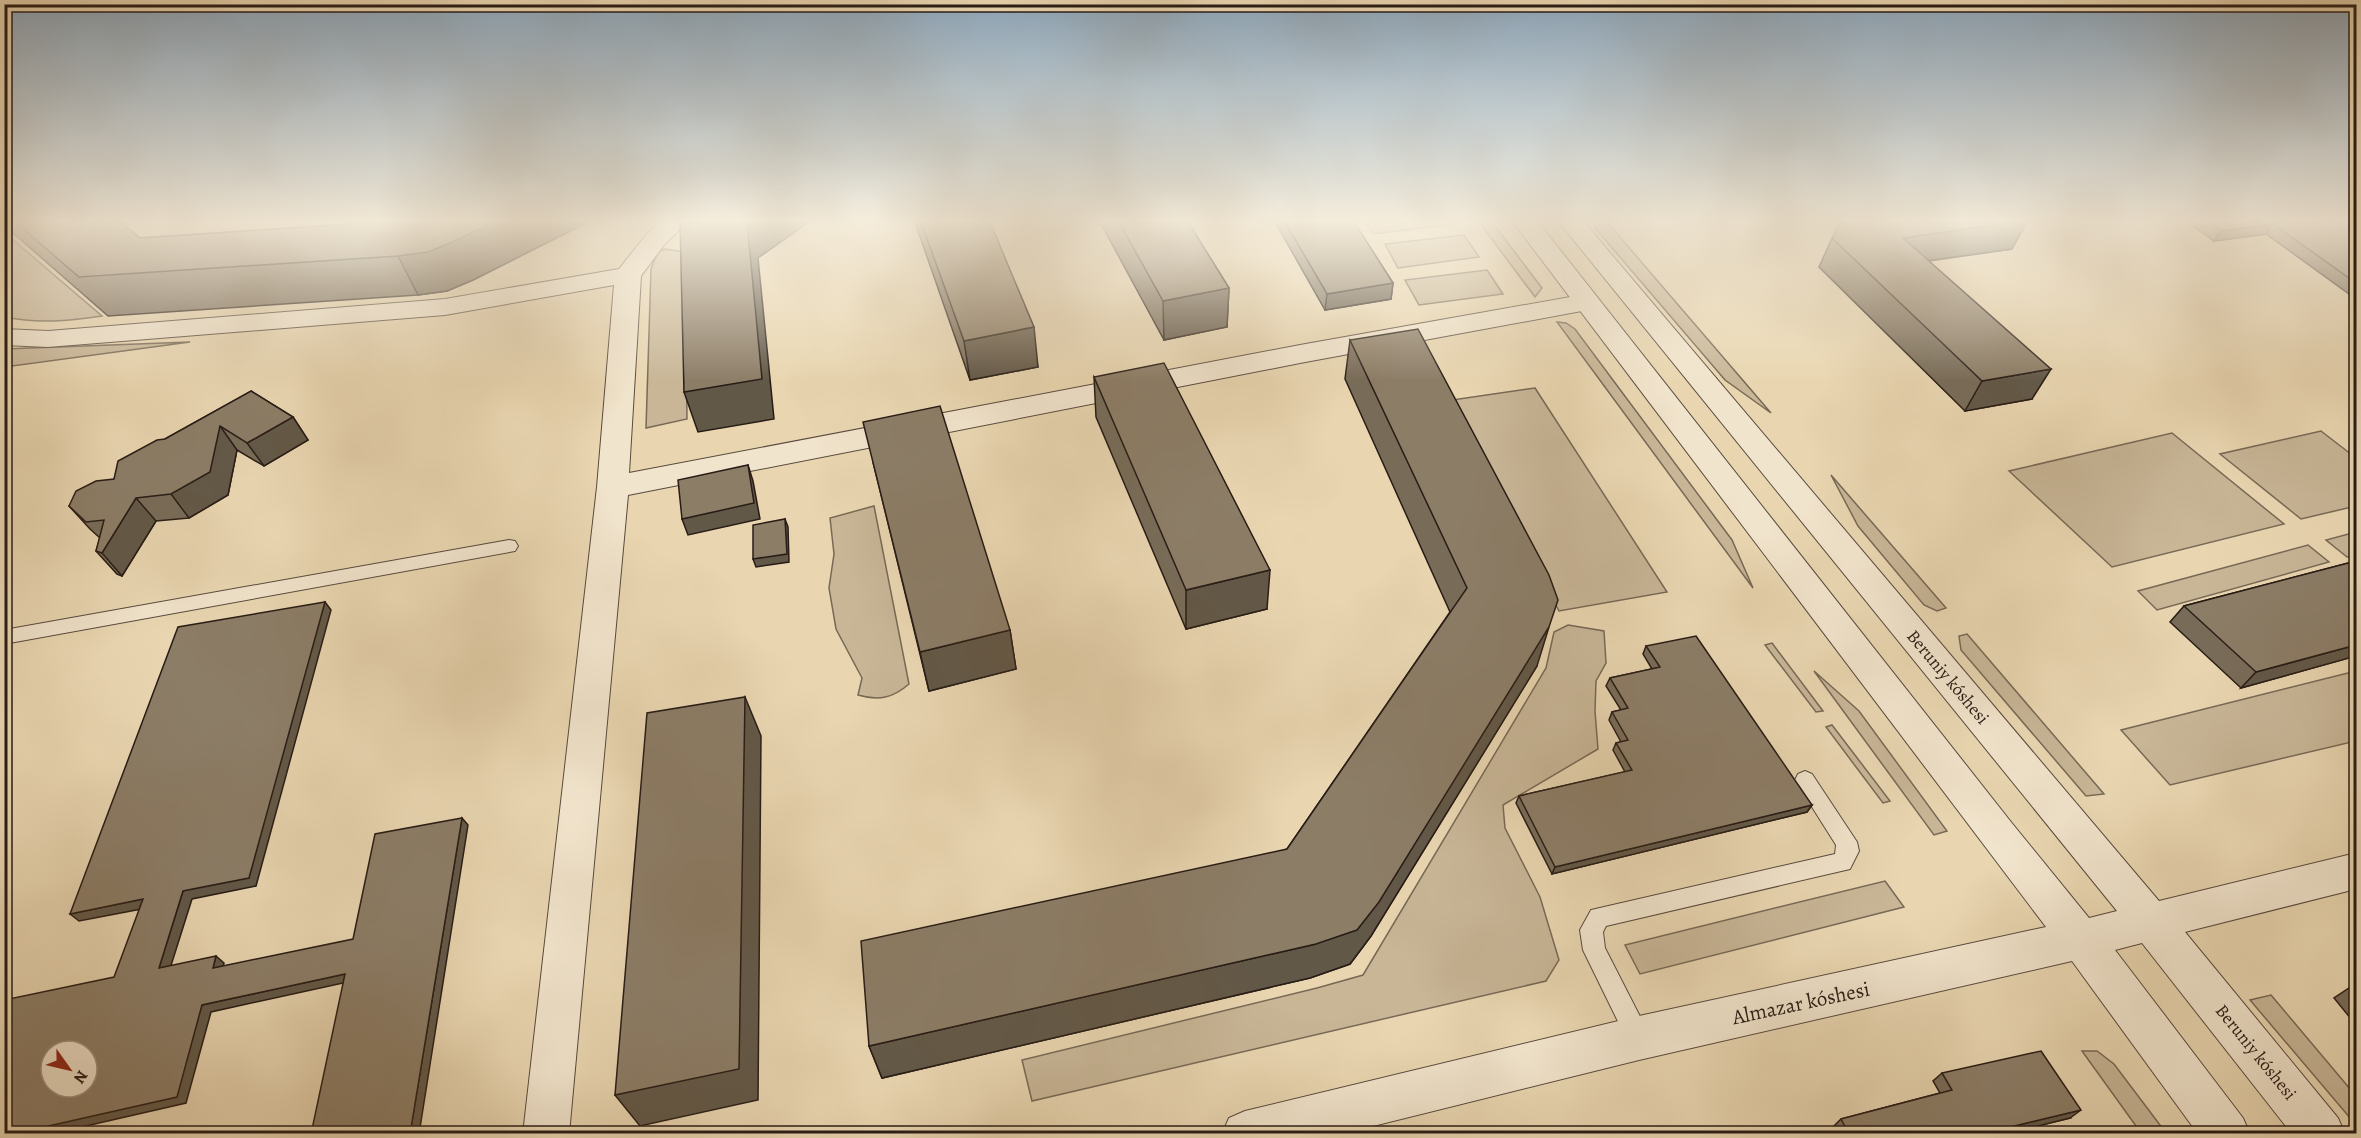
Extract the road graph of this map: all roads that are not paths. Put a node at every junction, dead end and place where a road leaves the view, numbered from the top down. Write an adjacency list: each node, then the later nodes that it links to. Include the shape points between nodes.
1 (628, 275): 5 (street, via 445,307 48,339); 6 (street)
2 (1566, 275): 4 (street)
3 (1615, 275): 11 (street, Beruniy kóshesi)
4 (1587, 302): 6 (street); 12 (street)
5 (4, 337)
6 (613, 487): 15 (street)
7 (509, 546): 8 (lane)
8 (4, 637)
9 (1805, 780): 13 (lane, via 1846,842 1848,851 1842,862 1599,916 1591,930 1594,950)
10 (2356, 871): 11 (street, Almazar kóshesi)
11 (2149, 921): 12 (street, Almazar kóshesi); 18 (street, Beruniy kóshesi)
12 (2081, 939): 13 (street, Almazar kóshesi); 17 (street)
13 (1639, 1038): 14 (street, Almazar kóshesi)
14 (1341, 1122): 16 (street, Almazar kóshesi)
15 (546, 1134)
16 (1245, 1134)
17 (2227, 1134)
18 (2322, 1134)

